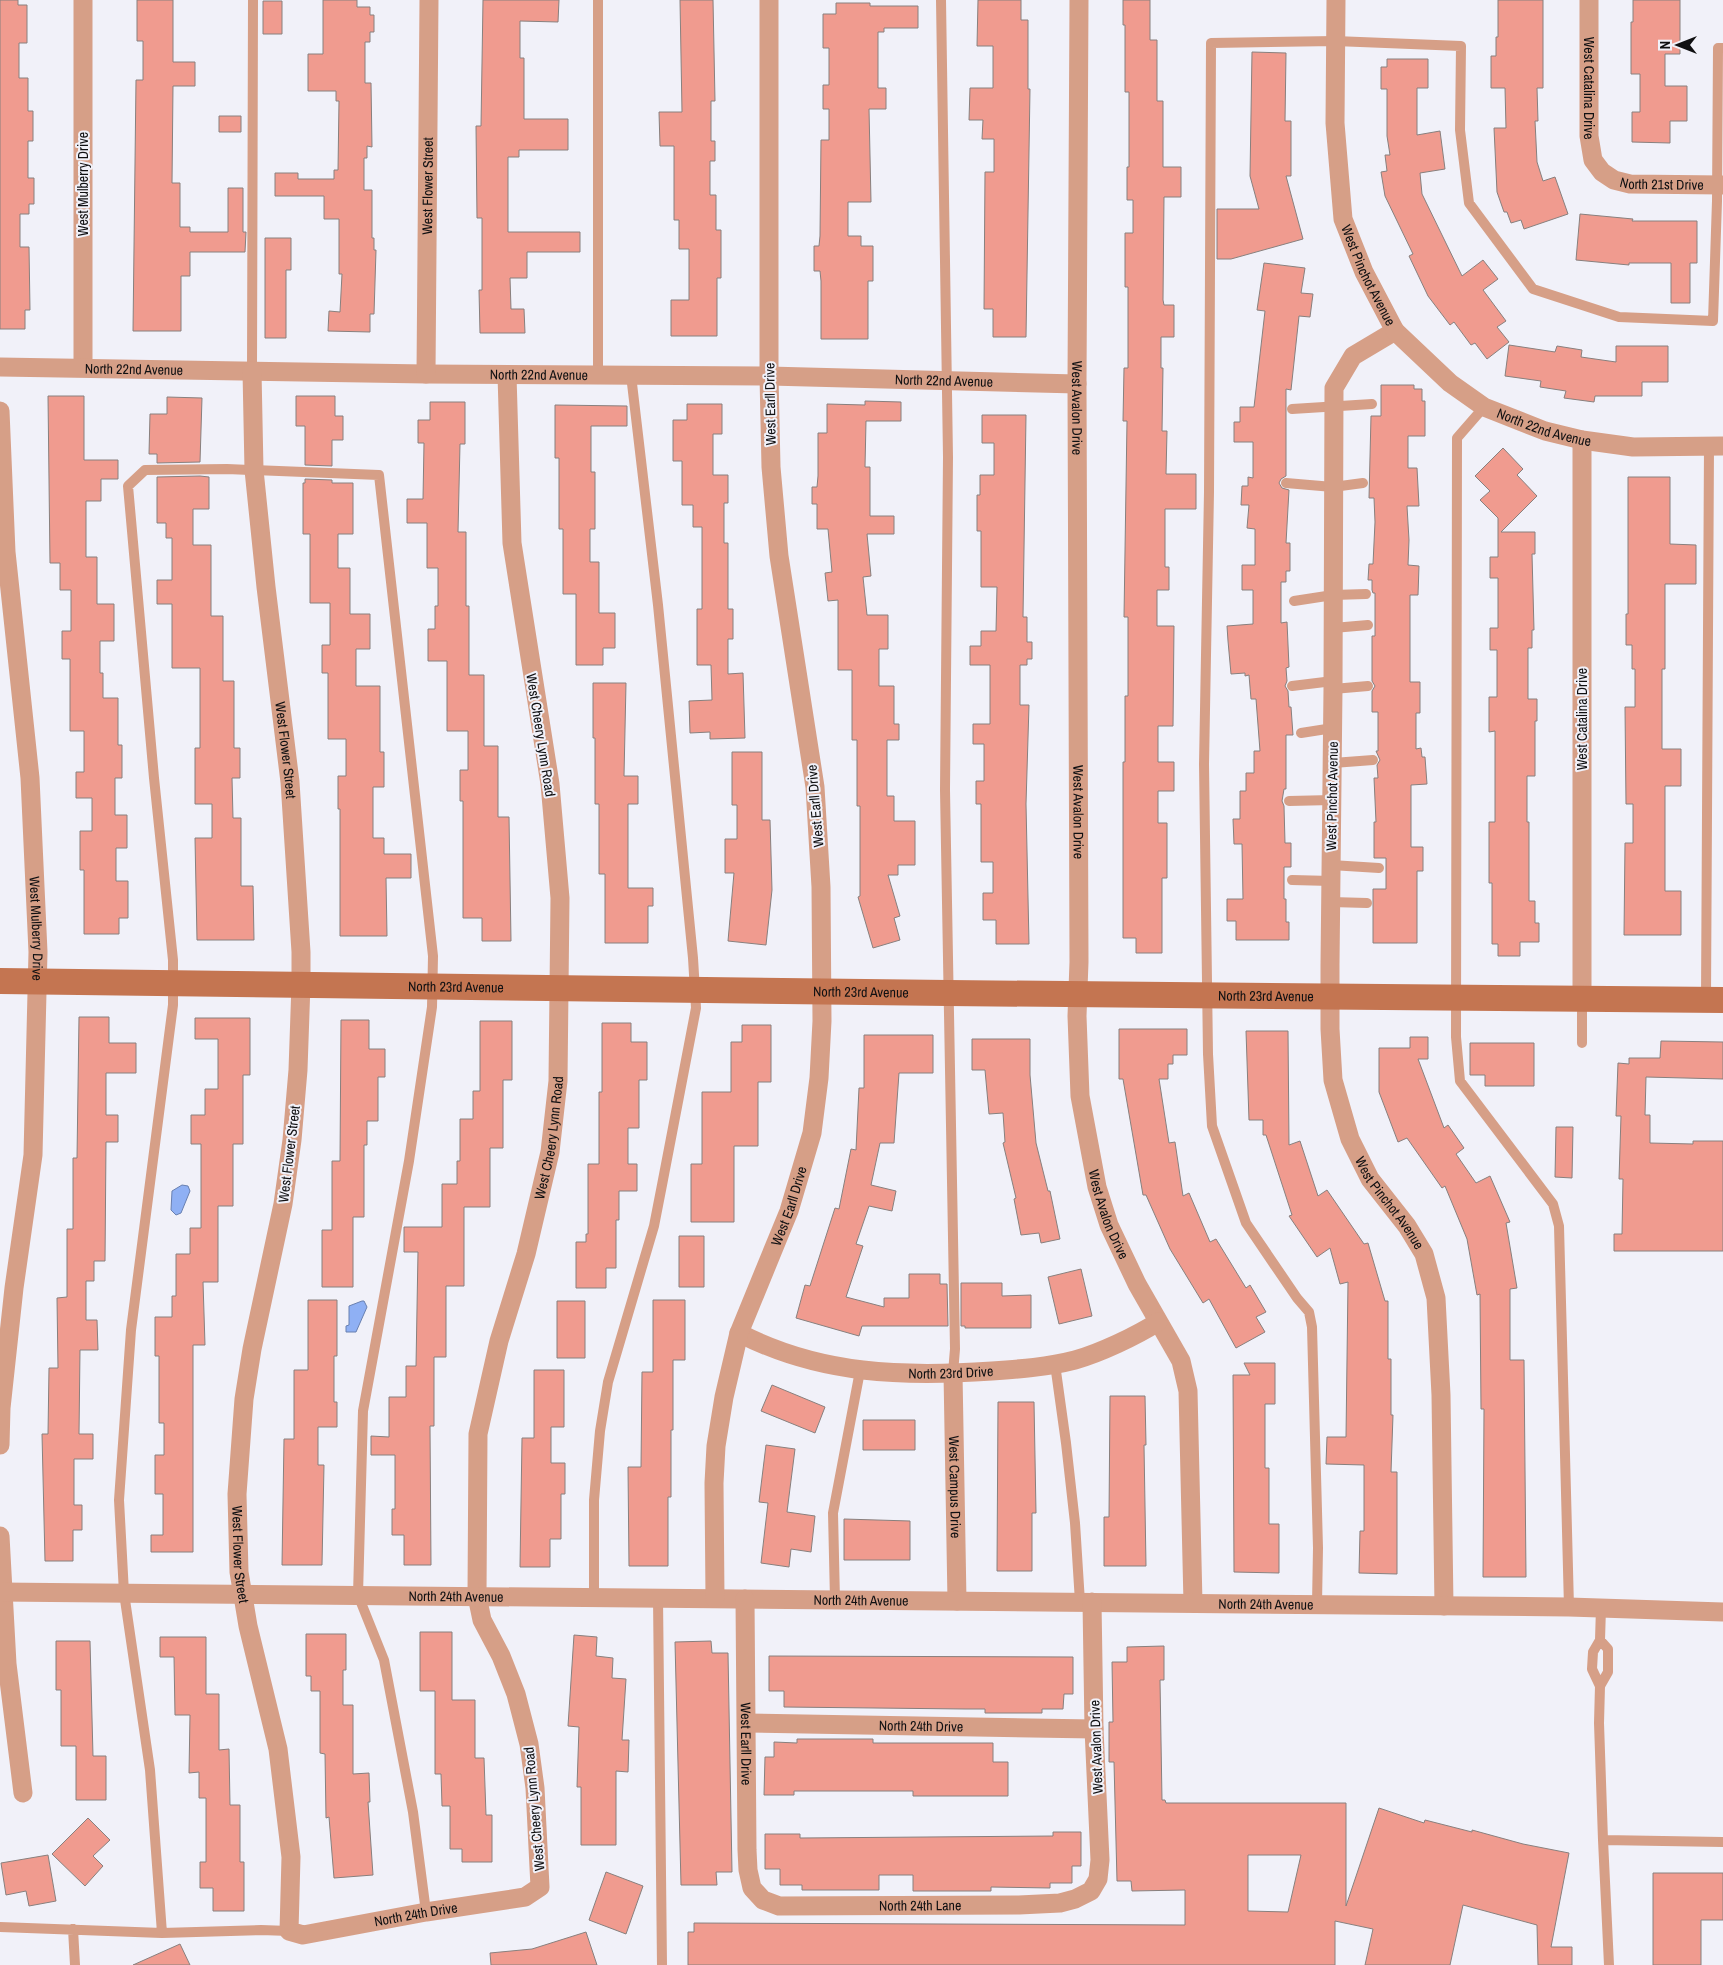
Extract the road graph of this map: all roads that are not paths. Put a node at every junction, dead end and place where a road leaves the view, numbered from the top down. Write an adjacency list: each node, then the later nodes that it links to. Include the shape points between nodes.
1 (82, 0): 16 (street, West Mulberry Drive)
2 (253, 0): 17 (lane)
3 (429, 0): 18 (street, West Flower Street)
4 (598, 0): 20 (lane)
5 (769, 0): 22 (street, West Earll Drive)
6 (941, 0): 23 (lane)
7 (1079, 0): 24 (street, West Avalon Drive)
8 (1336, 0): 10 (street, West Pinchot Avenue)
9 (1589, 0): 12 (street, West Catalina Drive, via 1589,136 1593,160)
10 (1334, 41): 13 (lane, via 1461,46 1460,130 1469,203 1533,288 1619,317 1713,321); 14 (street, West Pinchot Avenue, via 1334,122 1343,219 1364,272); 65 (lane, via 1211,43 1204,764)
11 (1723, 48): 13 (lane, via 1718,48)
12 (1602, 172): 13 (street, North 21st Drive, via 1614,180 1630,184)
13 (1720, 185)
14 (1395, 331): 26 (street, West Pinchot Avenue, via 1353,356 1334,388); 27 (street, North 22nd Avenue, via 1450,383)
15 (0, 367): 16 (street, North 22nd Avenue)
16 (83, 368): 17 (street, North 22nd Avenue)
17 (252, 371): 18 (street, North 22nd Avenue); 32 (street, West Flower Street)
18 (426, 374): 19 (street, North 22nd Avenue)
19 (507, 375): 20 (street, North 22nd Avenue); 60 (street, West Cheery Lynn Road, via 512,543 550,784 560,898)
20 (598, 375): 21 (street, North 22nd Avenue)
21 (631, 375): 22 (street, North 22nd Avenue); 61 (lane, via 658,605)
22 (769, 376): 23 (street, North 22nd Avenue); 62 (street, West Earll Drive, via 771,466 779,556 815,787 821,887)
23 (946, 380): 24 (street, North 22nd Avenue); 63 (lane)
24 (1077, 384): 64 (street, West Avalon Drive)
25 (1372, 404): 26 (lane)
26 (1334, 407): 28 (lane); 35 (street, West Pinchot Avenue)
27 (1484, 407): 30 (street, North 22nd Avenue, via 1544,431); 67 (lane, via 1457,438)
28 (1292, 409)
29 (0, 411): 56 (street, West Mulberry Drive, via 6,552 30,778)
30 (1582, 440): 31 (street, North 22nd Avenue, via 1633,447); 68 (street, West Catalina Drive)
31 (1716, 446): 69 (lane)
32 (254, 470): 57 (lane, via 145,470 128,486); 58 (street, West Flower Street, via 290,782); 59 (lane, via 379,474 433,956)
33 (1362, 482): 35 (lane)
34 (1286, 483): 35 (lane)
35 (1334, 487): 37 (street, West Pinchot Avenue)
36 (1366, 594): 37 (lane)
37 (1334, 595): 38 (lane); 40 (street, West Pinchot Avenue)
38 (1294, 601)
39 (1368, 625): 40 (lane)
40 (1334, 628): 41 (street, West Pinchot Avenue)
41 (1334, 685): 42 (lane); 43 (lane); 44 (street, West Pinchot Avenue)
42 (1292, 686)
43 (1368, 686)
44 (1333, 728): 45 (lane); 47 (street, West Pinchot Avenue)
45 (1301, 733)
46 (1374, 760): 47 (lane)
47 (1333, 763): 48 (street, West Pinchot Avenue)
48 (1332, 800): 49 (lane); 51 (street, West Pinchot Avenue)
49 (1289, 801)
50 (1379, 868): 51 (lane)
51 (1331, 873): 52 (lane); 53 (street, West Pinchot Avenue)
52 (1292, 880)
53 (1331, 902): 54 (lane); 66 (street, West Pinchot Avenue)
54 (1367, 903)
55 (0, 981): 56 (street, North 23rd Avenue)
56 (38, 982): 57 (street, North 23rd Avenue); 76 (street, West Mulberry Drive, via 33,1155 14,1288)
57 (173, 983): 58 (street, North 23rd Avenue); 79 (lane, via 170,1033 131,1330 119,1500)
58 (301, 984): 59 (street, North 23rd Avenue); 80 (street, West Flower Street, via 292,1140 283,1204 244,1399 237,1494)
59 (433, 986): 60 (street, North 23rd Avenue); 81 (lane, via 409,1161 363,1411)
60 (559, 988): 61 (street, North 23rd Avenue); 82 (street, West Cheery Lynn Road, via 558,1081 550,1152 478,1434)
61 (694, 989): 62 (street, North 23rd Avenue); 83 (lane, via 696,1008 656,1218 608,1382 594,1500)
62 (822, 991): 63 (street, North 23rd Avenue); 72 (street, West Earll Drive, via 819,1078 812,1133 789,1211)
63 (948, 993): 64 (street, North 23rd Avenue); 75 (lane)
64 (1078, 993): 65 (street, North 23rd Avenue); 71 (street, West Avalon Drive, via 1080,1096 1097,1187 1109,1225)
65 (1208, 995): 66 (street, North 23rd Avenue); 91 (lane, via 1212,1126 1246,1223 1309,1312 1312,1327)
66 (1330, 996): 67 (street, North 23rd Avenue); 92 (street, West Pinchot Avenue, via 1333,1080 1350,1139 1370,1178 1424,1254 1436,1298)
67 (1457, 998): 68 (street, North 23rd Avenue); 93 (lane, via 1460,1081 1553,1204 1559,1226)
68 (1582, 999): 69 (street, North 23rd Avenue); 70 (lane)
69 (1715, 1000)
70 (1582, 1043)
71 (1158, 1322): 73 (street, North 23rd Drive, via 1139,1334 1076,1360); 90 (street, West Avalon Drive, via 1181,1360 1188,1392)
72 (739, 1333): 74 (street, North 23rd Drive, via 760,1344); 85 (street, West Earll Drive, via 716,1446)
73 (1055, 1364): 75 (street, North 23rd Drive); 89 (lane)
74 (860, 1371): 75 (street, North 23rd Drive); 87 (lane, via 833,1513)
75 (953, 1373): 88 (street, West Campus Drive)
76 (0, 1445)
77 (0, 1536): 78 (street)
78 (1, 1592): 79 (street, North 24th Avenue); 100 (street)
79 (124, 1593): 80 (street, North 24th Avenue); 110 (lane, via 150,1770)
80 (241, 1595): 81 (street, North 24th Avenue); 109 (street, West Flower Street, via 278,1749 291,1857)
81 (358, 1595): 82 (street, North 24th Avenue); 106 (lane, via 384,1660 413,1812)
82 (477, 1596): 83 (street, North 24th Avenue); 103 (street, West Cheery Lynn Road, via 482,1620 516,1694 529,1744 535,1788)
83 (594, 1598): 84 (street, North 24th Avenue)
84 (658, 1598): 85 (street, North 24th Avenue); 112 (lane)
85 (715, 1598): 86 (street, North 24th Avenue)
86 (745, 1599): 87 (street, North 24th Avenue); 98 (street, West Earll Drive)
87 (835, 1600): 88 (street, North 24th Avenue)
88 (957, 1601): 89 (street, North 24th Avenue)
89 (1086, 1602): 90 (street, North 24th Avenue); 99 (street, West Avalon Drive, via 1094,1682)
90 (1193, 1603): 91 (street, North 24th Avenue)
91 (1317, 1604): 92 (street, North 24th Avenue)
92 (1444, 1606): 93 (street, North 24th Avenue)
93 (1569, 1607): 94 (street, North 24th Avenue)
94 (1601, 1608): 95 (street, North 24th Avenue); 96 (lane)
95 (1723, 1612)
96 (1600, 1640): 97 (lane, via 1593,1652 1592,1669); 97 (lane, via 1608,1649 1608,1672)
97 (1600, 1686): 101 (lane)
98 (747, 1722): 99 (street, North 24th Drive); 104 (street, West Earll Drive, via 747,1850)
99 (1094, 1729): 105 (street, West Avalon Drive, via 1100,1860 1098,1879)
100 (23, 1793)
101 (1603, 1840): 102 (lane); 113 (lane)
102 (1723, 1842)
103 (540, 1886): 106 (street, North 24th Drive, via 526,1897)
104 (752, 1888): 105 (street, North 24th Lane, via 763,1900 779,1906 837,1907 1027,1905 1075,1899)
105 (1091, 1890)
106 (426, 1912): 109 (street, North 24th Drive, via 303,1935)
107 (0, 1927): 108 (lane)
108 (73, 1930): 110 (lane); 111 (lane)
109 (290, 1931): 110 (lane)
110 (162, 1934)
111 (75, 1965)
112 (662, 1965)
113 (1609, 1965)

